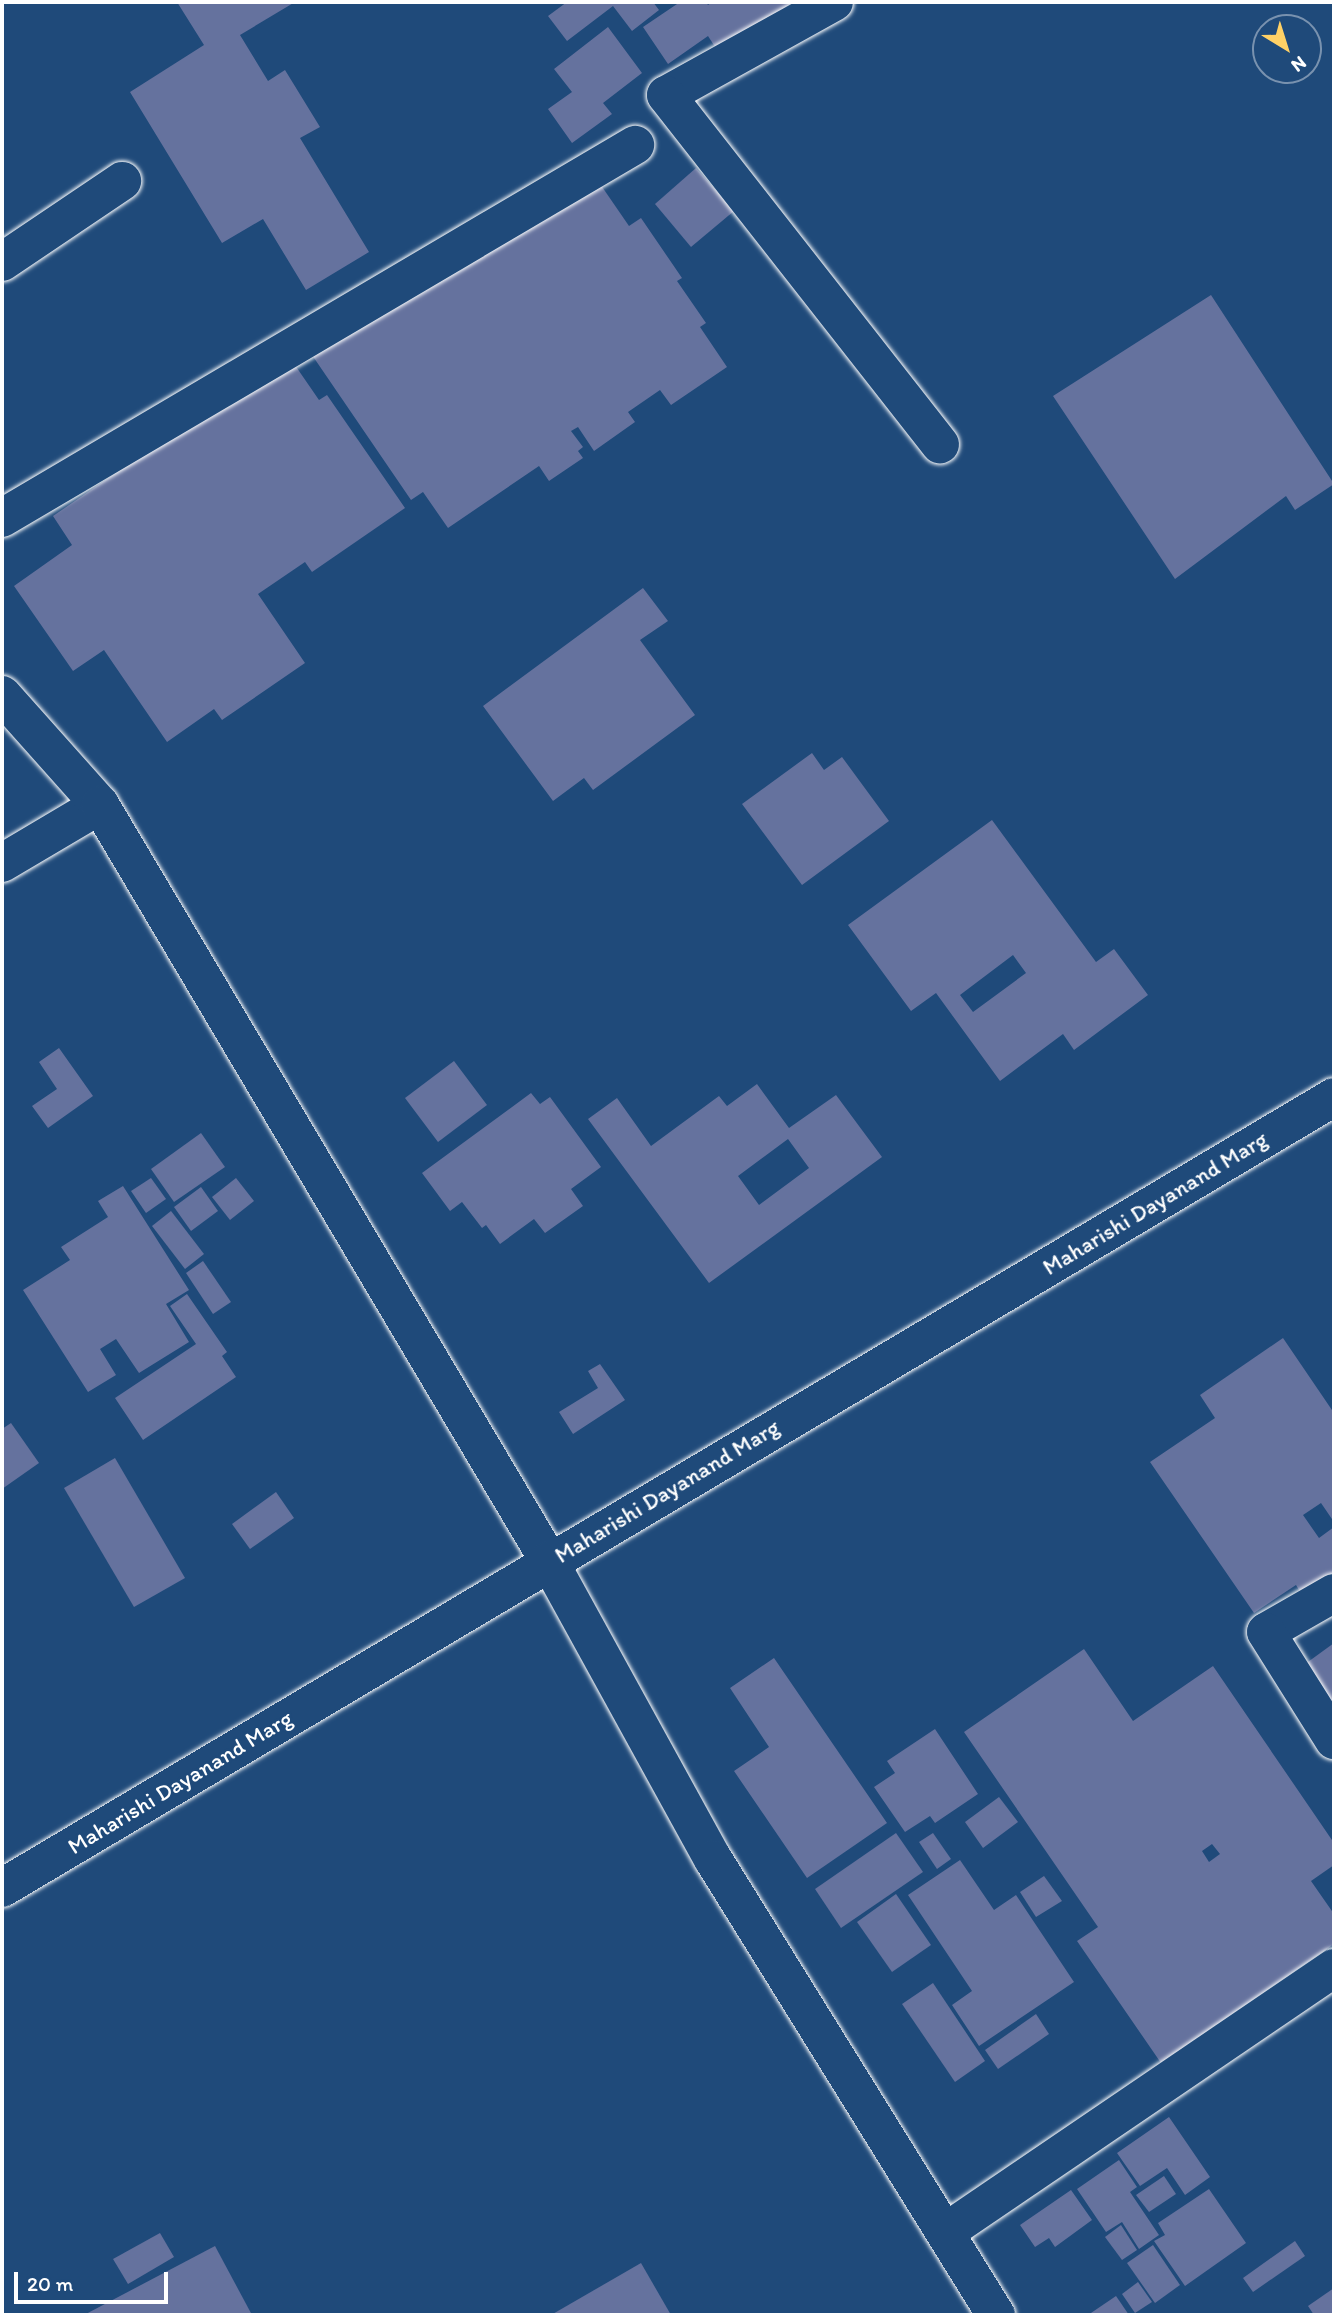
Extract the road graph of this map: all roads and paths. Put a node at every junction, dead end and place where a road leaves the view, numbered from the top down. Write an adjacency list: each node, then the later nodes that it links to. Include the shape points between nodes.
1 (834, 2): 5 (street, via 666,95)
2 (635, 145): 6 (street)
3 (122, 181): 4 (street)
4 (2, 262)
5 (940, 445)
6 (2, 518)
7 (2, 695): 8 (street)
8 (100, 805): 9 (street); 11 (street)
9 (2, 863)
10 (1334, 1097): 11 (street, Maharishi Dayanand Marg)
11 (550, 1561): 14 (street, Maharishi Dayanand Marg); 16 (street, via 713,1859)
12 (1334, 1593): 13 (street, via 1266,1632)
13 (1334, 1740)
14 (2, 1888)
15 (1334, 1968): 16 (street)
16 (947, 2231): 17 (street)
17 (996, 2315)

